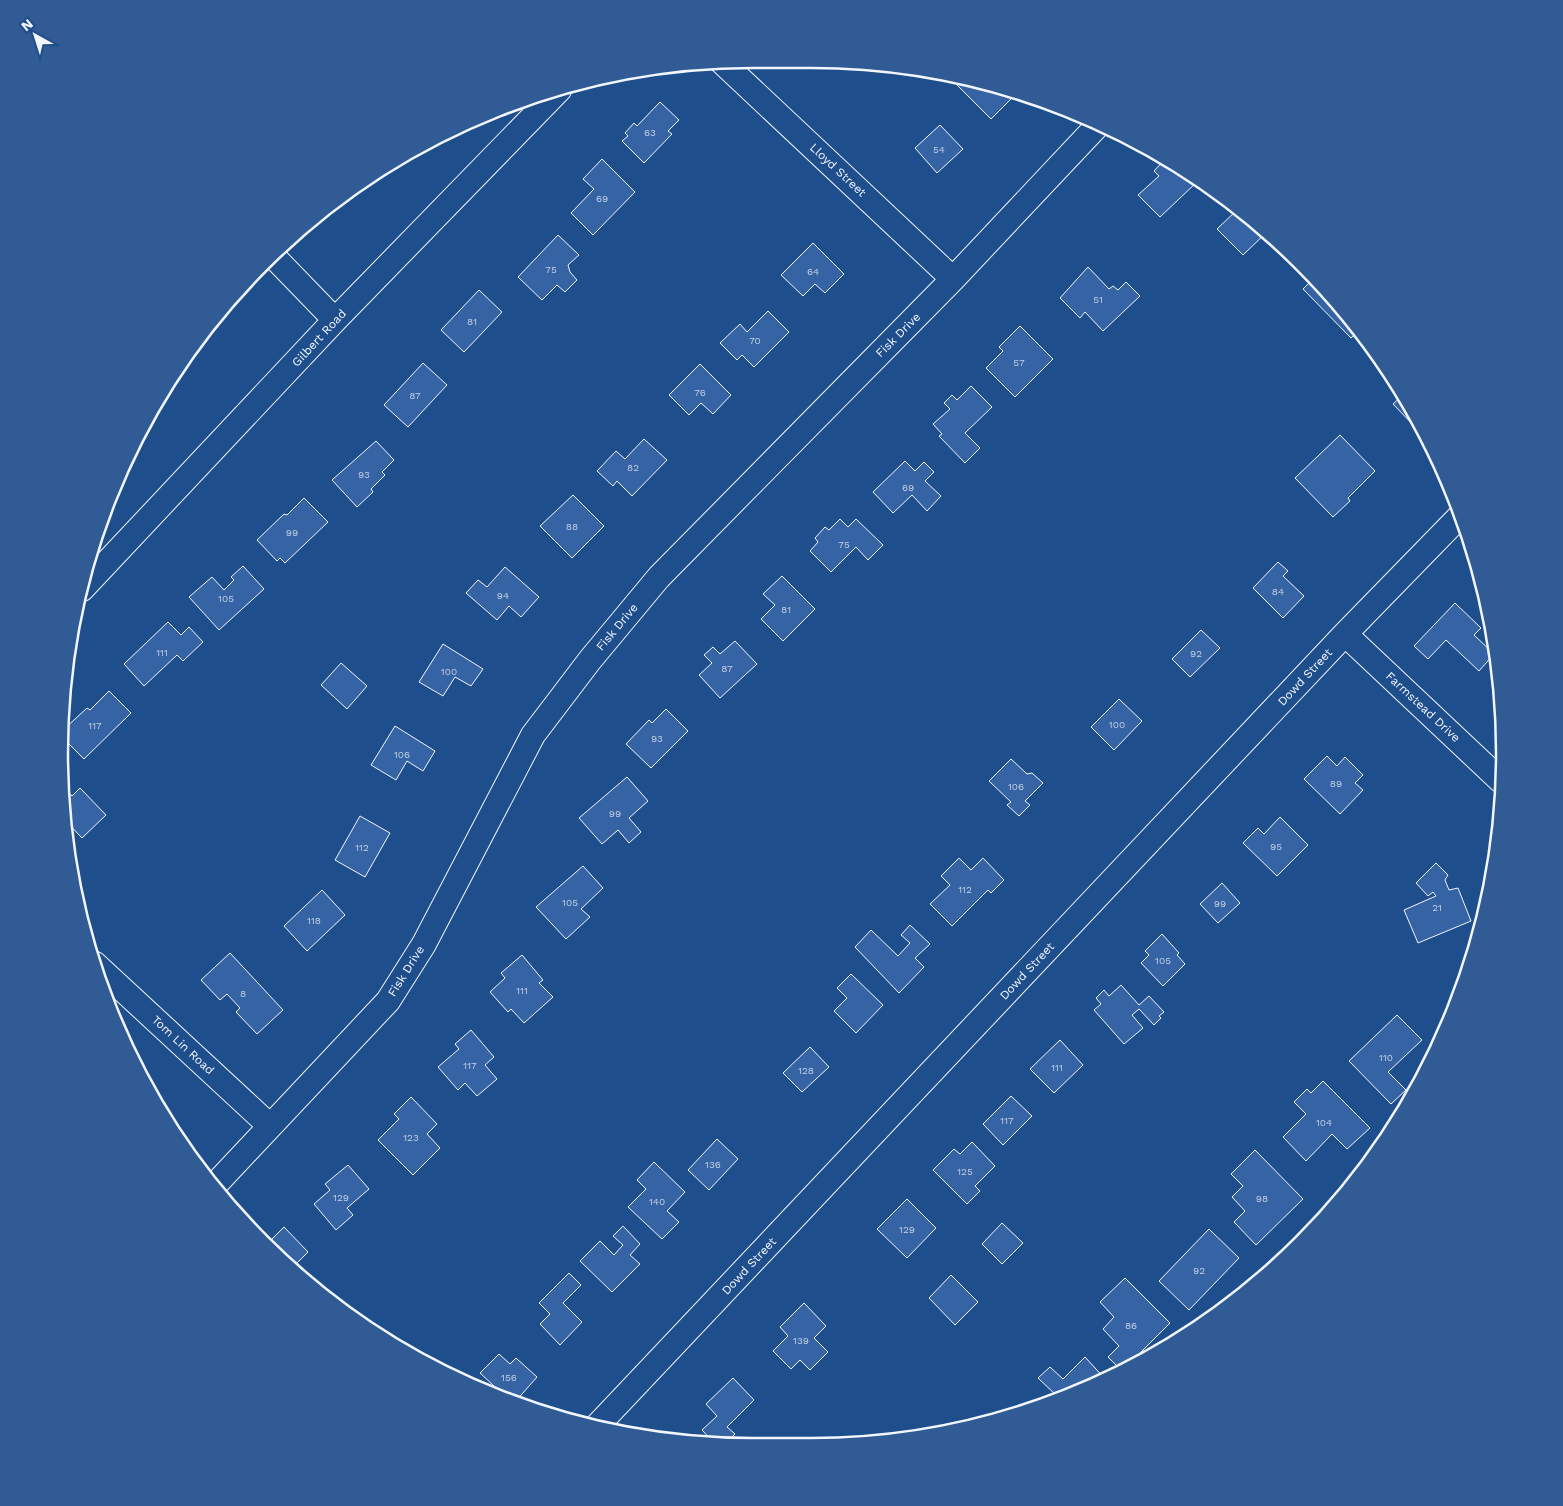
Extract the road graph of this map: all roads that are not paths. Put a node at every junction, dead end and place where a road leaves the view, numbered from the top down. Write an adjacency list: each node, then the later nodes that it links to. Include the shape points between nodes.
1 (729, 69): 5 (street, Lloyd Street)
2 (551, 99): 6 (street, Gilbert Road)
3 (1094, 130): 5 (street, Fisk Drive)
4 (277, 260): 6 (street)
5 (953, 279): 12 (street, Fisk Drive, via 659,577 590,660 533,735 424,944 388,1001)
6 (335, 320): 8 (street, Gilbert Road)
7 (1455, 521): 9 (street, Dowd Street)
8 (90, 581)
9 (1345, 634): 10 (street, Farmstead Drive); 14 (street, Dowd Street)
10 (1495, 775)
11 (104, 972): 12 (street, Tom Lin Road)
12 (270, 1126): 13 (street, Fisk Drive)
13 (218, 1181)
14 (602, 1421)

